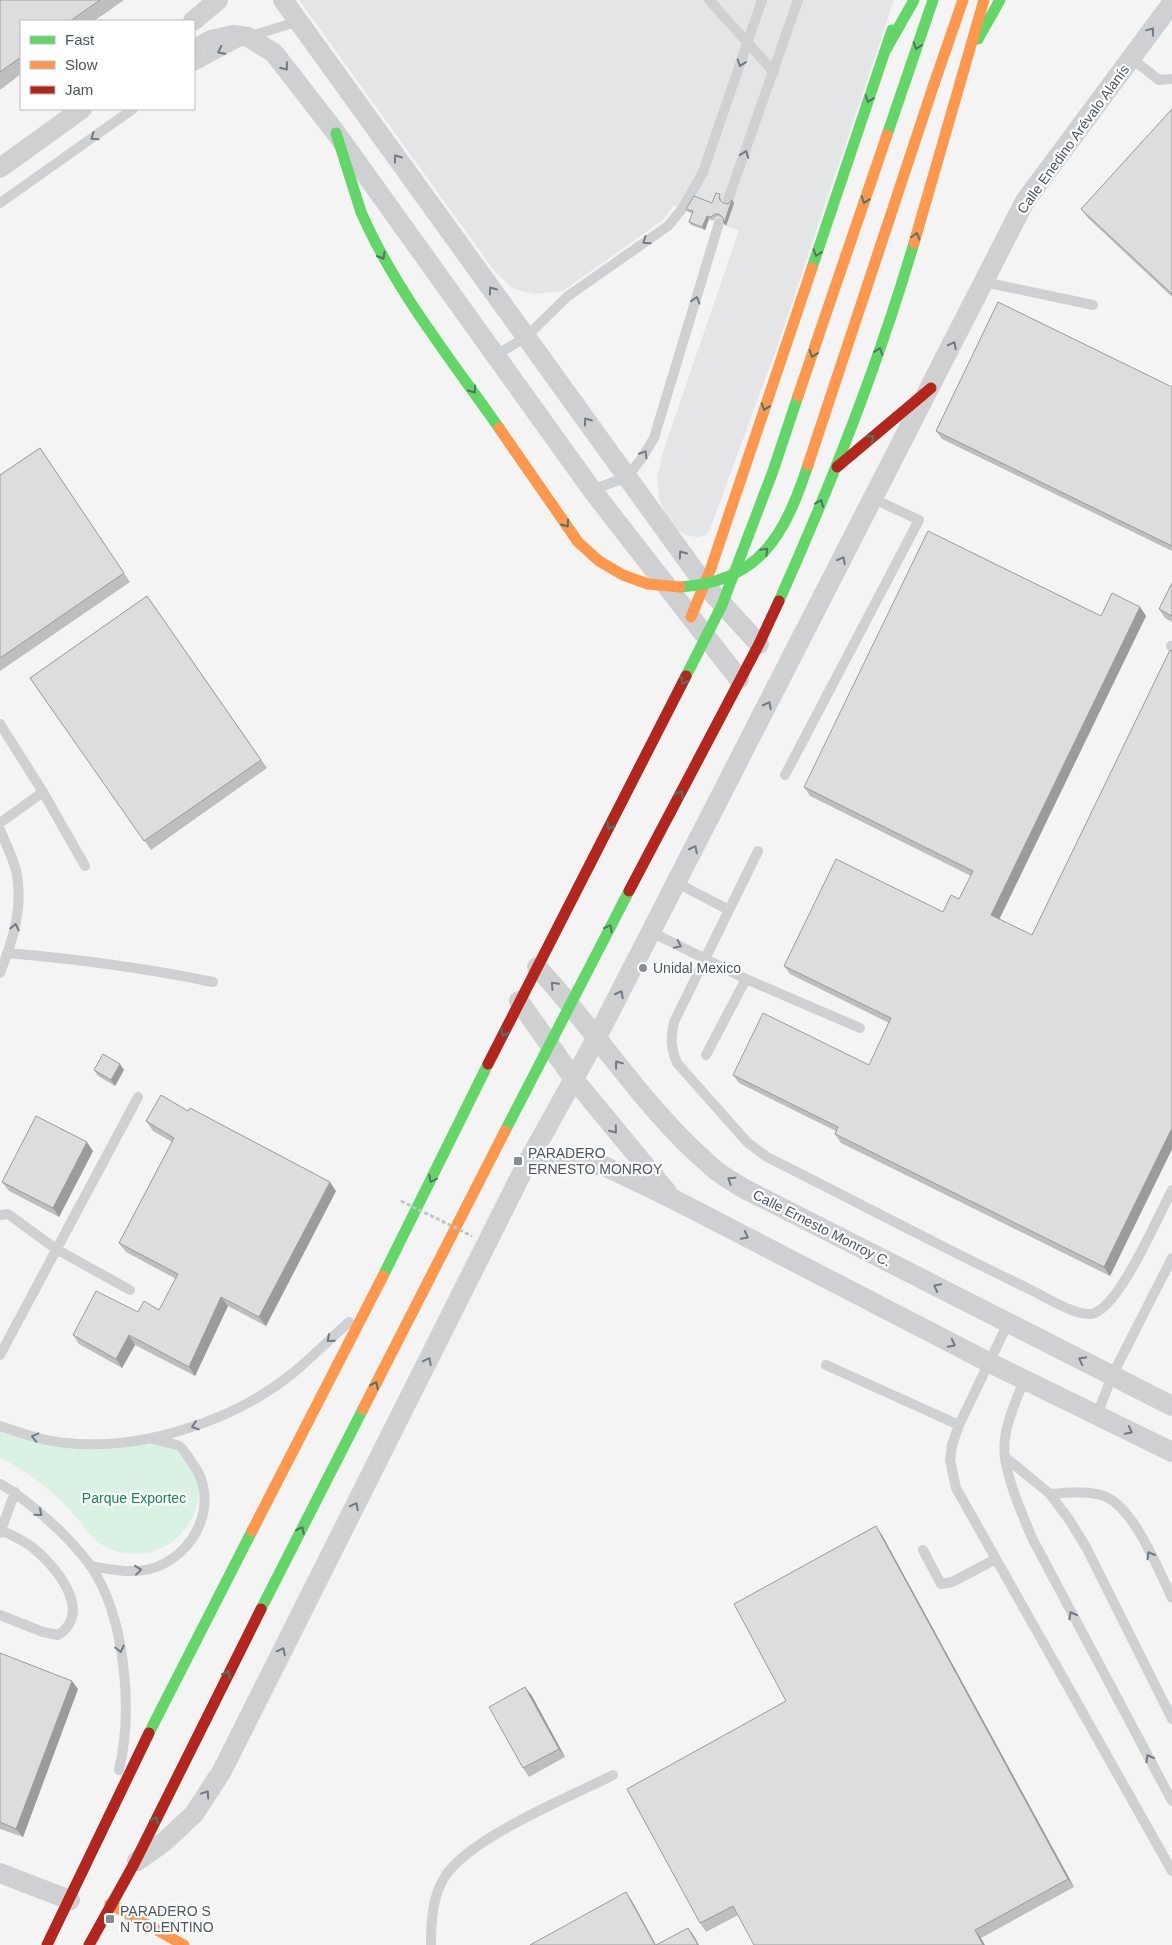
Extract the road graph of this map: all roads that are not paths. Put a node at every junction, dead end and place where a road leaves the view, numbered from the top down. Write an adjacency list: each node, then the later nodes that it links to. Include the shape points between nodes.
1 (218, 0): 13 (street)
2 (284, 0): 14 (street)
3 (709, 0): 16 (lane)
4 (762, 0): 16 (lane)
5 (798, 0): 22 (lane)
6 (901, 0): 18 (main road)
7 (914, 0): 18 (main road)
8 (933, 0): 41 (main road, one-way to 41, via 773,471)
9 (963, 0): 26 (main road, one-way to 9, bridge, via 374,244 584,548 604,566 635,581 670,587 704,585 726,578 758,558 786,523)
10 (984, 0): 19 (main road)
11 (1000, 0): 19 (main road)
12 (1172, 3): 20 (street, Calle Enedino Arévalo Alanís, one-way to 12)
13 (194, 20)
14 (298, 21): 15 (lane); 33 (street, one-way to 14)
15 (248, 37): 17 (street, via 233,35 211,40); 21 (lane, one-way to 21); 26 (street, one-way to 26, via 274,53)
16 (748, 42): 22 (lane); 33 (lane, one-way to 33, via 703,172 682,209 668,226 568,296)
17 (195, 48)
18 (884, 53): 40 (main road, one-way to 40)
19 (967, 58): 36 (main road, one-way to 19, via 873,371 902,283)
20 (1131, 58): 23 (lane, via 1159,80); 31 (street, Calle Enedino Arévalo Alanís, via 1025,201)
21 (195, 65)
22 (774, 72): 28 (lane, one-way to 22)
23 (1172, 79)
24 (81, 110): 27 (street)
25 (132, 110): 29 (lane, one-way to 29)
26 (336, 133): 34 (street)
27 (0, 168)
28 (728, 200)
29 (0, 203)
30 (719, 223): 37 (lane, one-way to 30, via 654,438)
31 (984, 282): 32 (lane); 35 (street, Calle Enedino Arévalo Alanís, one-way to 31)
32 (1093, 305)
33 (526, 336): 34 (lane); 37 (street, one-way to 33)
34 (496, 355): 38 (street)
35 (931, 388): 36 (main road, one-way to 35); 39 (street, Calle Enedino Arévalo Alanís)
36 (834, 470): 44 (main road, one-way to 36)
37 (627, 477): 38 (lane); 40 (street, one-way to 37)
38 (592, 490): 42 (street)
39 (874, 499): 47 (lane, via 919,520); 53 (street, Calle Enedino Arévalo Alanís, one-way to 39)
40 (704, 585): 41 (street); 42 (main road)
41 (722, 605): 43 (main road); 44 (street)
42 (691, 617): 43 (street)
43 (706, 638): 45 (street); 58 (main road, one-way to 58)
44 (759, 644): 45 (main road)
45 (739, 679): 63 (main road, one-way to 45)
46 (0, 724): 48 (lane)
47 (785, 775)
48 (43, 792): 49 (lane); 52 (lane)
49 (0, 823)
50 (0, 829): 56 (lane, one-way to 50, via 16,926 19,898 16,869)
51 (758, 851): 54 (lane)
52 (85, 866)
53 (677, 883): 54 (lane); 55 (street, Calle Enedino Arévalo Alanís)
54 (729, 910): 57 (lane)
55 (651, 932): 57 (lane, one-way to 57); 65 (street, Calle Enedino Arévalo Alanís, one-way to 55)
56 (8, 953): 59 (lane); 61 (lane, via 85,960)
57 (706, 958): 60 (lane); 71 (lane, via 674,1022 671,1048 677,1063 748,1143 767,1157 1004,1276 1076,1311 1092,1314 1106,1308 1119,1292)
58 (537, 967): 62 (main road); 63 (street, Calle Ernesto Monroy C., one-way to 58)
59 (0, 973)
60 (746, 979): 64 (lane); 67 (lane)
61 (213, 982)
62 (519, 1001): 66 (street); 77 (main road, one-way to 77)
63 (570, 1002): 65 (street, Calle Ernesto Monroy C.); 66 (main road)
64 (860, 1028)
65 (597, 1037): 68 (street, Calle Enedino Arévalo Alanís); 78 (street, Calle Ernesto Monroy C., one-way to 65, via 742,1188 712,1168 648,1100)
66 (550, 1043): 68 (street); 104 (main road, one-way to 66, via 196,1736)
67 (706, 1055)
68 (573, 1078): 70 (street, Calle Enedino Arévalo Alanís); 72 (street, one-way to 72)
69 (138, 1097): 74 (lane)
70 (525, 1167): 72 (street, via 568,1160 586,1161 604,1166); 104 (street, Calle Enedino Arévalo Alanís, one-way to 70, via 194,1814 222,1771)
71 (1172, 1190)
72 (671, 1198): 80 (street, one-way to 80)
73 (0, 1215): 74 (lane, via 8,1214)
74 (56, 1249): 76 (lane); 79 (lane)
75 (1172, 1258): 82 (lane)
76 (130, 1290)
77 (367, 1307): 88 (lane, one-way to 88, via 292,1374 245,1405 209,1421); 103 (main road, via 156,1717)
78 (1008, 1323): 80 (lane); 82 (street, Calle Ernesto Monroy C., one-way to 78)
79 (0, 1355)
80 (990, 1363): 83 (street); 86 (lane)
81 (826, 1365): 86 (lane)
82 (1112, 1376): 84 (street, Calle Ernesto Monroy C.); 85 (lane)
83 (1024, 1380): 85 (street); 90 (lane, via 1008,1426)
84 (1172, 1406)
85 (1097, 1415): 89 (street, one-way to 89)
86 (959, 1425): 96 (lane, via 952,1445 952,1474 956,1488)
87 (0, 1426): 88 (lane, one-way to 87, via 66,1443)
88 (151, 1438): 97 (lane, one-way to 88, via 127,1572 150,1569 168,1562 192,1541 204,1515 204,1489 197,1470 180,1447)
89 (1172, 1452)
90 (1005, 1457): 93 (lane); 102 (lane, one-way to 90, via 1032,1538 1016,1498)
91 (0, 1484): 92 (lane)
92 (14, 1492): 94 (lane); 97 (lane, one-way to 97, via 59,1529)
93 (1050, 1494): 98 (lane, one-way to 93, via 1128,1517 1115,1502 1085,1493); 100 (lane, via 1086,1547)
94 (1, 1532): 99 (lane, via 31,1546 54,1566 69,1592 73,1609 64,1631 58,1635)
95 (923, 1550): 96 (lane, via 941,1584 952,1582)
96 (996, 1559): 105 (lane)
97 (90, 1566): 103 (lane, one-way to 103, via 109,1605 122,1656 127,1704 123,1751)
98 (1172, 1598)
99 (0, 1615)
100 (1172, 1719)
101 (613, 1775): 112 (lane, via 491,1836 464,1857 444,1878 432,1915)
102 (1172, 1801)
103 (107, 1820): 107 (main road)
104 (134, 1864): 108 (main road)
105 (1172, 1871)
106 (0, 1873): 107 (street)
107 (70, 1900): 109 (main road)
108 (110, 1904): 110 (main road); 111 (main road)
109 (47, 1945)
110 (89, 1945)
111 (184, 1945)
112 (431, 1945)

